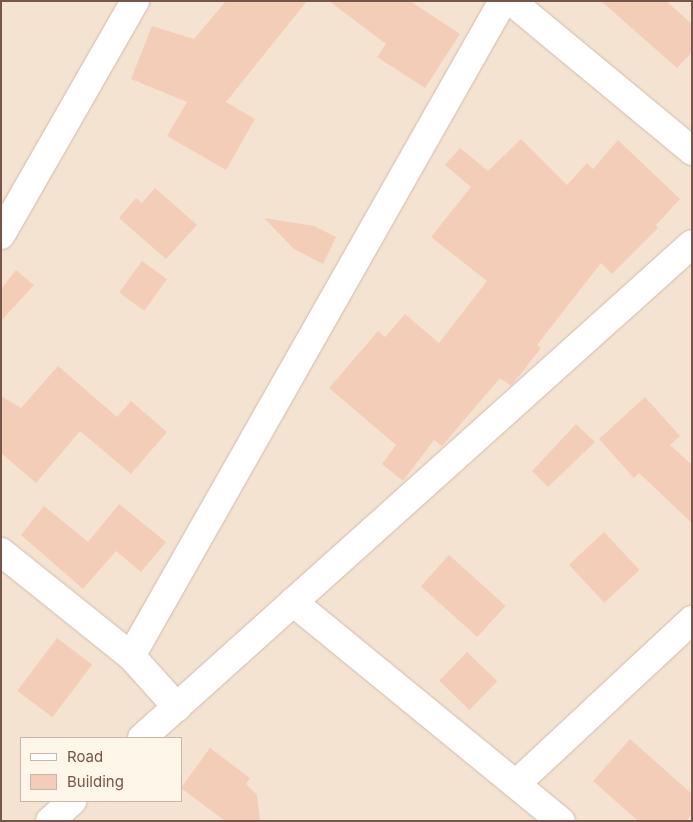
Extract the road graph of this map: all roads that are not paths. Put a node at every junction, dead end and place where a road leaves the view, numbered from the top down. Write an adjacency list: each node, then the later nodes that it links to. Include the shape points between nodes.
1 (135, 1): 5 (street)
2 (503, 1): 10 (street)
3 (511, 1): 4 (street)
4 (692, 151)
5 (1, 236)
6 (692, 244): 8 (street)
7 (1, 552): 10 (street)
8 (293, 602): 11 (street); 13 (street)
9 (692, 620): 13 (street)
10 (131, 656): 11 (street)
11 (177, 707): 12 (street)
12 (143, 737)
13 (516, 784): 16 (street)
14 (71, 802): 15 (street)
15 (50, 821)
16 (562, 821)

